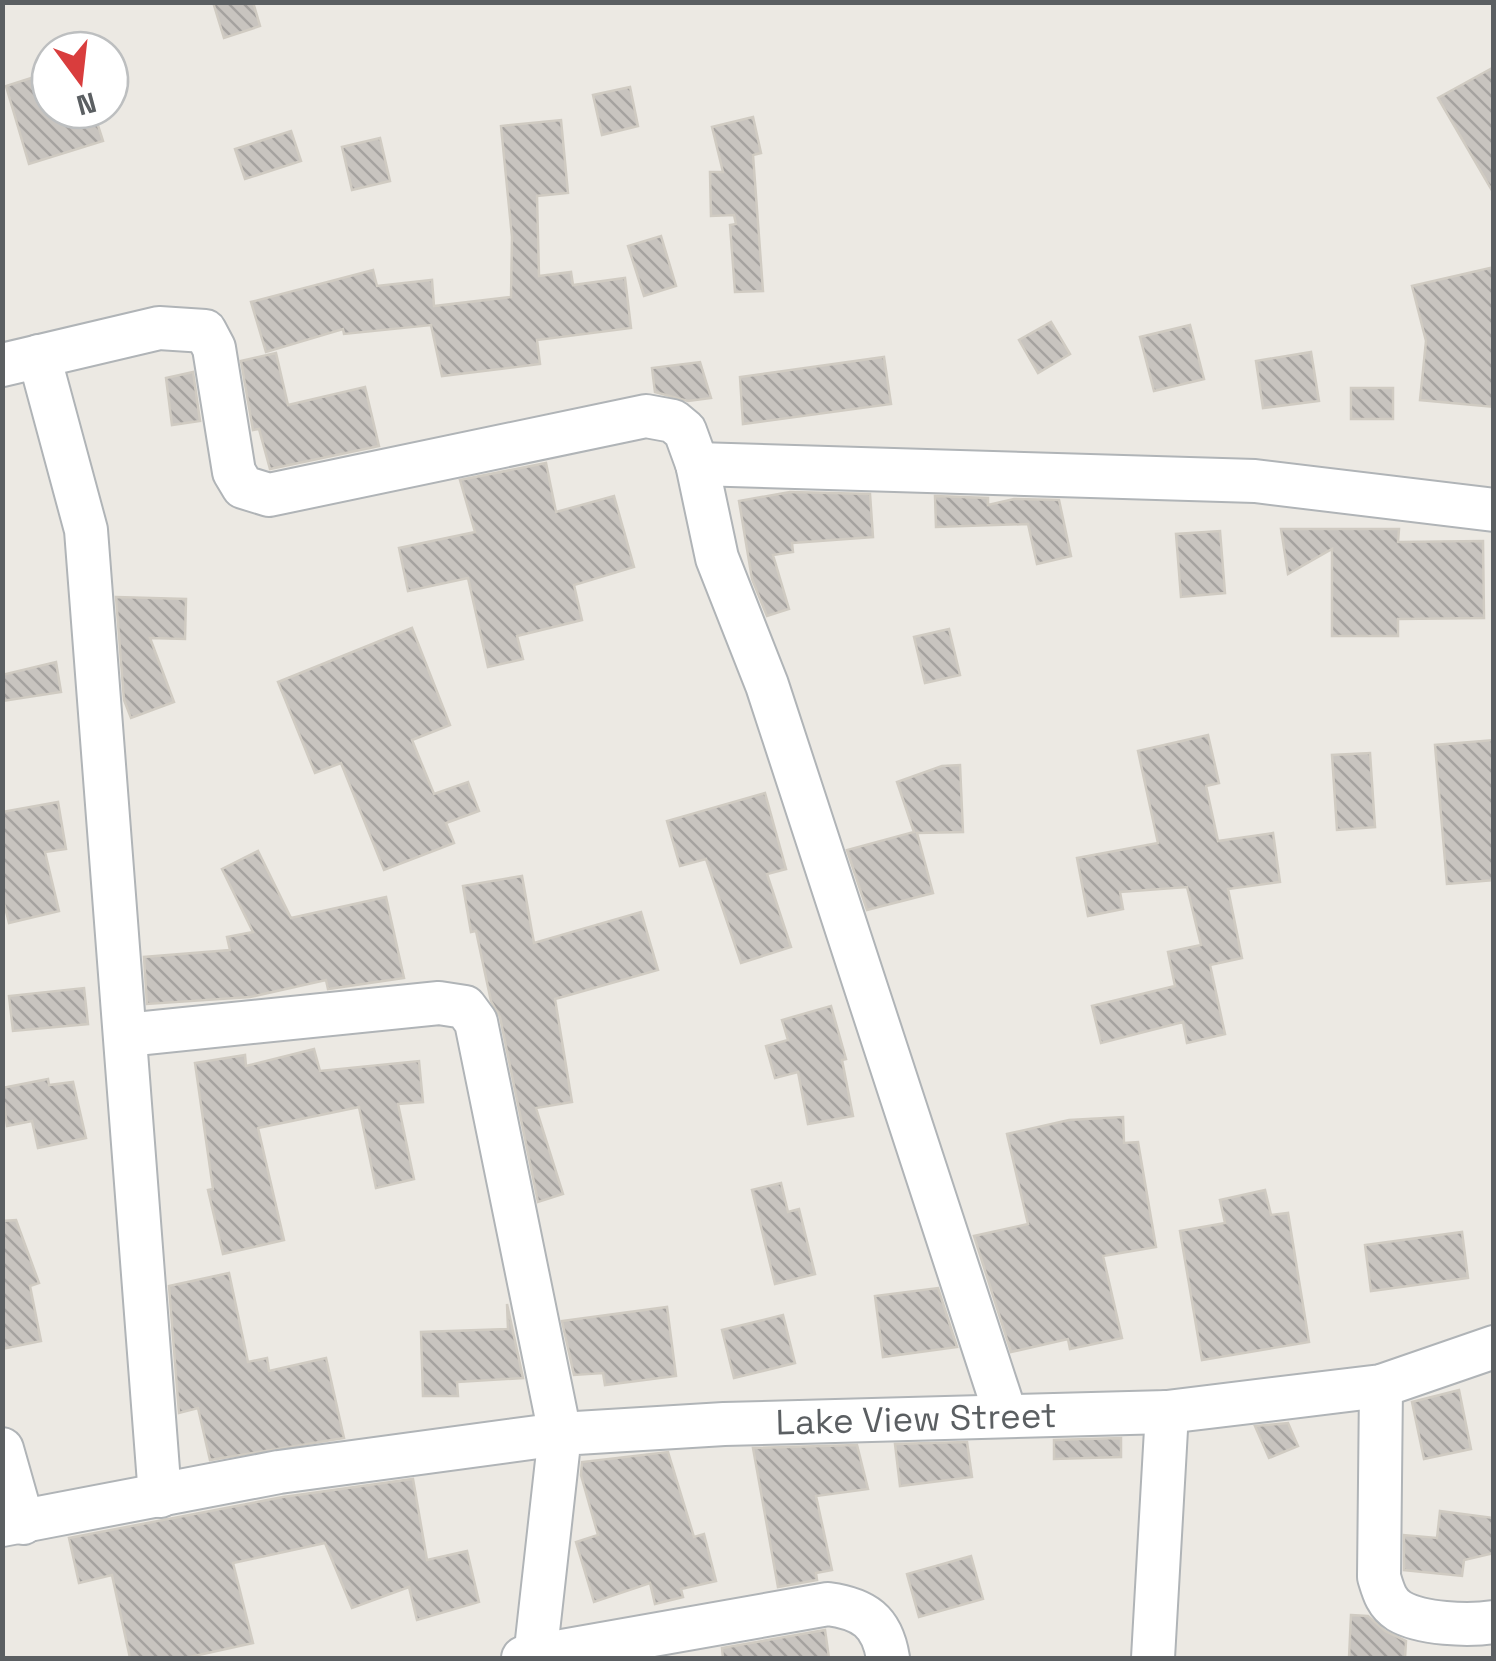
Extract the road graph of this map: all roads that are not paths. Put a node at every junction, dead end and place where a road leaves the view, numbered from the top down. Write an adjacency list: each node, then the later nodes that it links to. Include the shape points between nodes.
1 (21, 360): 2 (street, via 159,328 205,331 214,348 234,472 244,487 269,495 646,416 674,421); 4 (street, via 86,530)
2 (697, 464): 3 (street, via 1254,481); 8 (street, via 716,558 766,686)
3 (1494, 510)
4 (126, 1035): 9 (street, via 439,1003 465,1007 476,1022); 11 (street)
5 (1494, 1348): 6 (street, Lake View Street)
6 (1381, 1386): 7 (street, Lake View Street); 13 (street, via 1379,1577 1386,1598 1421,1618)
7 (1167, 1412): 8 (street, Lake View Street); 16 (street)
8 (1006, 1416): 9 (street, Lake View Street)
9 (560, 1434): 11 (street, Lake View Street, via 280,1472); 14 (street)
10 (2, 1448): 12 (street)
11 (160, 1496): 12 (street, Lake View Street)
12 (13, 1524)
13 (1494, 1622)
14 (531, 1658): 15 (street, via 828,1604 855,1608 874,1620)
15 (888, 1658)
16 (1152, 1658)

